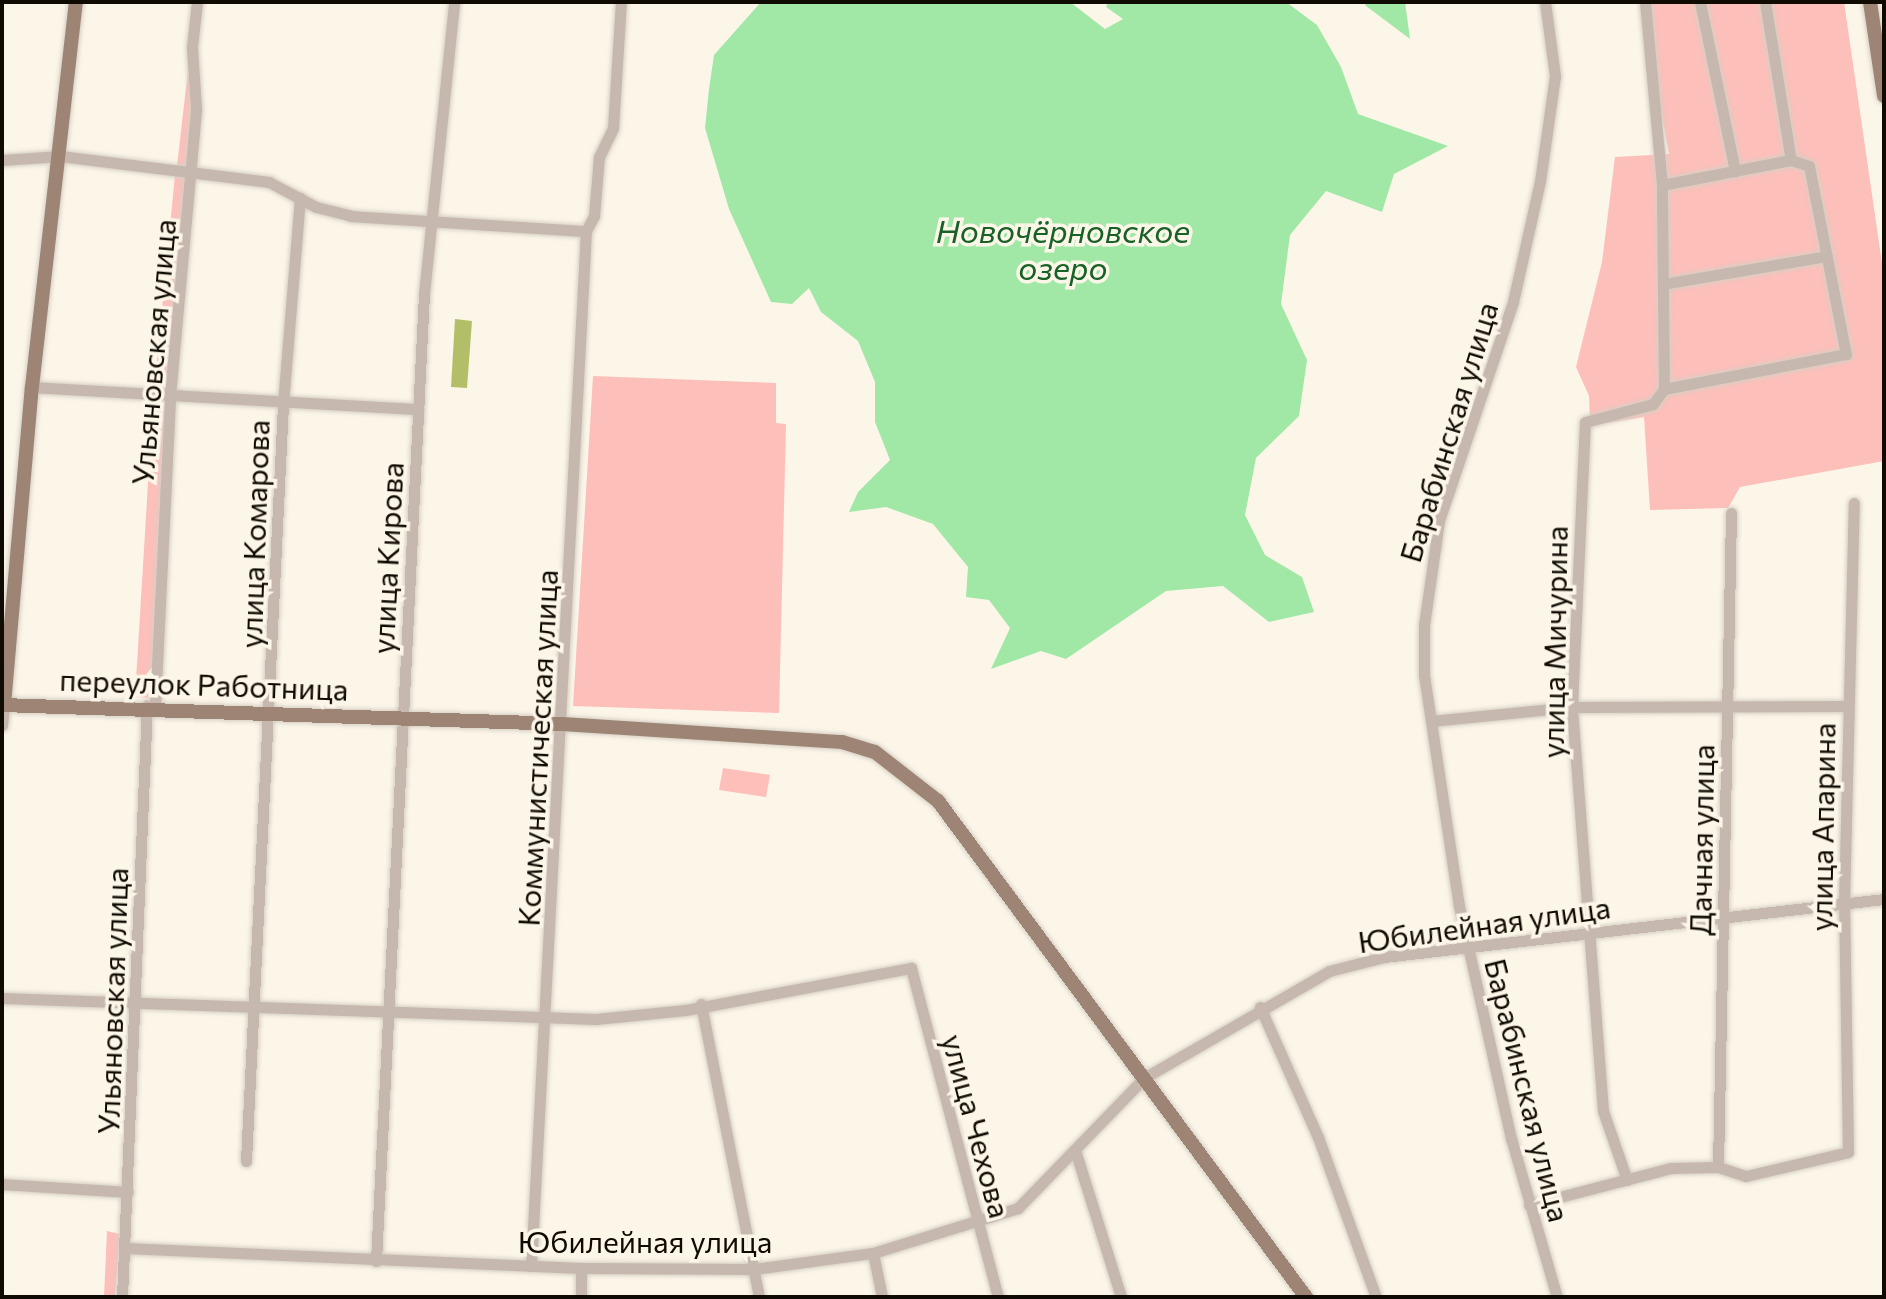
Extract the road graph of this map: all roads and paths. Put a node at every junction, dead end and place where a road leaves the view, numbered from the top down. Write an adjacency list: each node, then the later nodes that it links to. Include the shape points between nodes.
1 (76, 2): 12 (main road)
2 (197, 2): 16 (street, Ульяновская улица)
3 (454, 2): 19 (street, улица Кирова)
4 (621, 2): 20 (street, Коммунистическая улица, via 613,128 599,157)
5 (1545, 2): 37 (street, Барабинская улица, via 1555,76 1540,181 1513,302 1476,402 1430,560 1424,625)
6 (1645, 2): 17 (street)
7 (1700, 2): 15 (street)
8 (1765, 2): 14 (street)
9 (1870, 2): 10 (main road)
10 (1880, 38): 11 (main road)
11 (1884, 96)
12 (60, 156): 13 (street); 16 (street); 23 (main road)
13 (2, 160)
14 (1791, 160): 15 (street); 21 (street, via 1809,166)
15 (1735, 171): 17 (street)
16 (192, 172): 18 (street, via 269,182); 25 (street, Ульяновская улица)
17 (1662, 185): 22 (street)
18 (300, 198): 19 (street, via 351,216); 26 (street, улица Комарова)
19 (432, 220): 20 (street); 27 (street, улица Кирова)
20 (586, 231): 38 (street, Коммунистическая улица)
21 (1827, 256): 22 (street); 24 (street, via 1846,354)
22 (1663, 284): 24 (street)
23 (32, 387): 25 (street); 31 (main road)
24 (1664, 389): 34 (street, улица Мичурина, via 1653,404 1585,422)
25 (170, 396): 26 (street); 32 (street, Ульяновская улица)
26 (283, 404): 27 (street); 35 (street, улица Комарова)
27 (418, 409): 36 (street, улица Кирова)
28 (1854, 503): 33 (street, улица Апарина)
29 (1731, 513): 30 (street, Дачная улица)
30 (1728, 702): 33 (street); 34 (street); 42 (street, Дачная улица)
31 (3, 705): 32 (main road, переулок Работница); 39 (street)
32 (151, 706): 35 (main road, переулок Работница); 46 (street, Ульяновская улица)
33 (1848, 706): 41 (street, улица Апарина)
34 (1572, 707): 37 (street); 43 (street, улица Мичурина)
35 (271, 709): 36 (main road, переулок Работница); 49 (street, улица Комарова)
36 (404, 716): 38 (main road, переулок Работница); 51 (street, улица Кирова)
37 (1431, 721): 44 (street, Барабинская улица)
38 (562, 724): 52 (street, Коммунистическая улица); 54 (main road, переулок Работница, via 842,742 875,752 938,801)
39 (2, 725)
40 (1884, 899): 41 (street, Юбилейная улица)
41 (1844, 903): 42 (street, Юбилейная улица); 57 (street, улица Апарина, via 1848,1152 1746,1176)
42 (1724, 918): 43 (street, Юбилейная улица); 57 (street, Дачная улица)
43 (1589, 932): 44 (street, Юбилейная улица); 58 (street, улица Мичурина, via 1603,1111)
44 (1470, 951): 48 (street, Юбилейная улица, via 1384,957 1329,971); 61 (street, Барабинская улица)
45 (2, 998): 46 (street)
46 (135, 1004): 49 (street); 60 (street, Ульяновская улица)
47 (701, 1004): 50 (street); 53 (street); 62 (street, улица Чехова, via 911,968)
48 (1260, 1007): 54 (street, Юбилейная улица); 76 (street, via 1318,1137)
49 (258, 1008): 51 (street); 56 (street, улица Комарова)
50 (686, 1010): 52 (street); 53 (street)
51 (390, 1012): 52 (street); 65 (street, улица Кирова)
52 (549, 1018): 66 (street, Коммунистическая улица)
53 (709, 1035): 68 (street)
54 (1144, 1078): 55 (street, Юбилейная улица); 75 (main road, переулок Работница)
55 (1075, 1150): 62 (street, Юбилейная улица, via 1018,1208); 74 (street)
56 (246, 1161)
57 (1718, 1167): 58 (street, via 1671,1168)
58 (1627, 1180): 61 (street)
59 (2, 1184): 60 (street)
60 (128, 1192): 63 (street, Ульяновская улица)
61 (1529, 1205): 77 (street, Барабинская улица)
62 (978, 1223): 64 (street, Юбилейная улица); 73 (street, улица Чехова)
63 (125, 1248): 65 (street, Юбилейная улица); 69 (street, Ульяновская улица)
64 (873, 1253): 68 (street, Юбилейная улица); 72 (street)
65 (376, 1261): 66 (street, Юбилейная улица)
66 (531, 1266): 67 (street, Юбилейная улица)
67 (581, 1268): 68 (street, Юбилейная улица); 70 (street)
68 (754, 1269): 71 (street)
69 (122, 1297)
70 (581, 1297)
71 (759, 1297)
72 (882, 1297)
73 (998, 1297)
74 (1121, 1297)
75 (1306, 1297)
76 (1376, 1297)
77 (1557, 1297)

